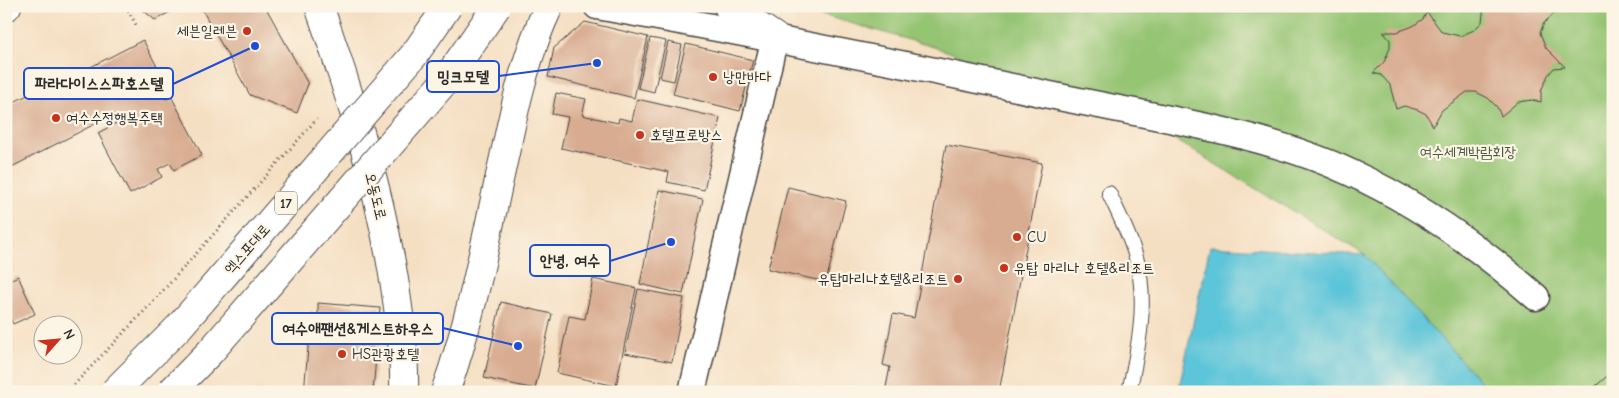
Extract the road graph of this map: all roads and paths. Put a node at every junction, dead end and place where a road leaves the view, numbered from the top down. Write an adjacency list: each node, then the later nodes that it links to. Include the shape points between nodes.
1 (126, 6): 8 (path)
2 (319, 6): 10 (main road, 오동도로)
3 (448, 6): 14 (main road, 엑스포대로 / 17, bridge, via 414,55 192,312)
4 (498, 6): 15 (main road, bridge, via 446,80 210,352)
5 (549, 6): 17 (main road, via 527,60 483,256 462,341)
6 (598, 6): 9 (street)
7 (728, 6): 9 (main road)
8 (136, 25)
9 (775, 37): 12 (street, via 1241,136 1306,155 1380,187 1448,228 1502,267); 18 (street)
10 (347, 85): 13 (path, via 151,304); 16 (main road, 오동도로, via 390,257 402,348)
11 (1108, 193): 19 (lane, via 1129,237 1141,287 1140,339)
12 (1536, 297)
13 (67, 392)
14 (114, 392)
15 (171, 392)
16 (404, 392)
17 (445, 392)
18 (692, 392)
19 (1129, 392)

